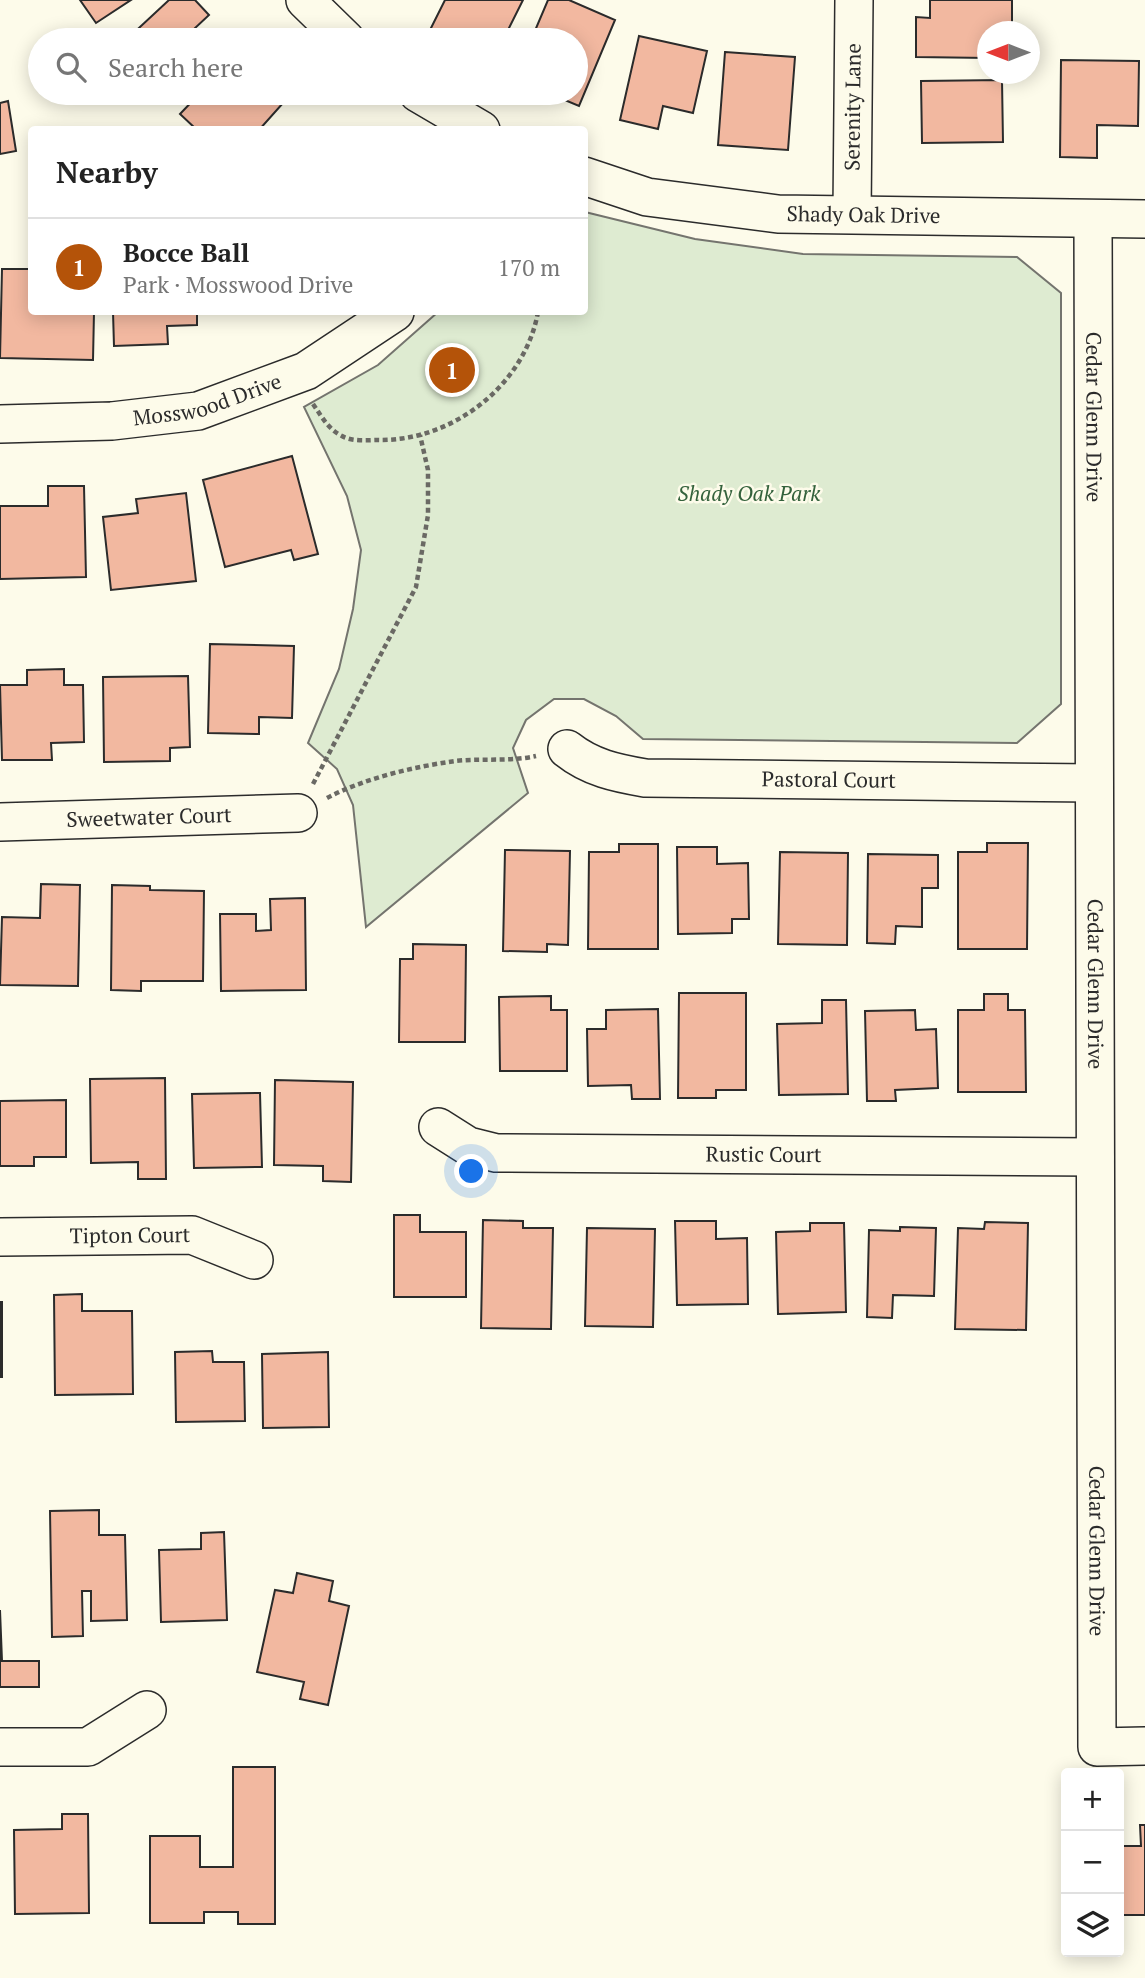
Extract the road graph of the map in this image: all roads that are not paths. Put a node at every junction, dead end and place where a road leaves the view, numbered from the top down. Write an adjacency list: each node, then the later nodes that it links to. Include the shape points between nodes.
1 (305, 0): 3 (street)
2 (854, 0): 7 (street, Serenity Lane)
3 (334, 28)
4 (438, 105): 5 (street)
5 (474, 126)
6 (588, 177): 7 (street, Shady Oak Drive, via 647,197 778,214)
7 (852, 214): 8 (street, Shady Oak Drive)
8 (1093, 219): 9 (street, Shady Oak Drive); 13 (street, Cedar Glenn Drive)
9 (1145, 219)
10 (390, 315): 11 (street, Mosswood Drive, via 306,371 198,411 112,421)
11 (0, 424)
12 (567, 750): 13 (street, Pastoral Court, via 610,771 645,778)
13 (1094, 783): 17 (street, Cedar Glenn Drive)
14 (298, 813): 15 (street, Sweetwater Court)
15 (0, 822)
16 (438, 1127): 17 (street, Rustic Court, via 468,1146 496,1153)
17 (1096, 1157): 21 (street, Cedar Glenn Drive, via 1097,1747)
18 (0, 1237): 19 (street, Tipton Court, via 192,1235)
19 (254, 1260)
20 (147, 1710): 22 (street, via 88,1747)
21 (1145, 1746)
22 (0, 1747)

